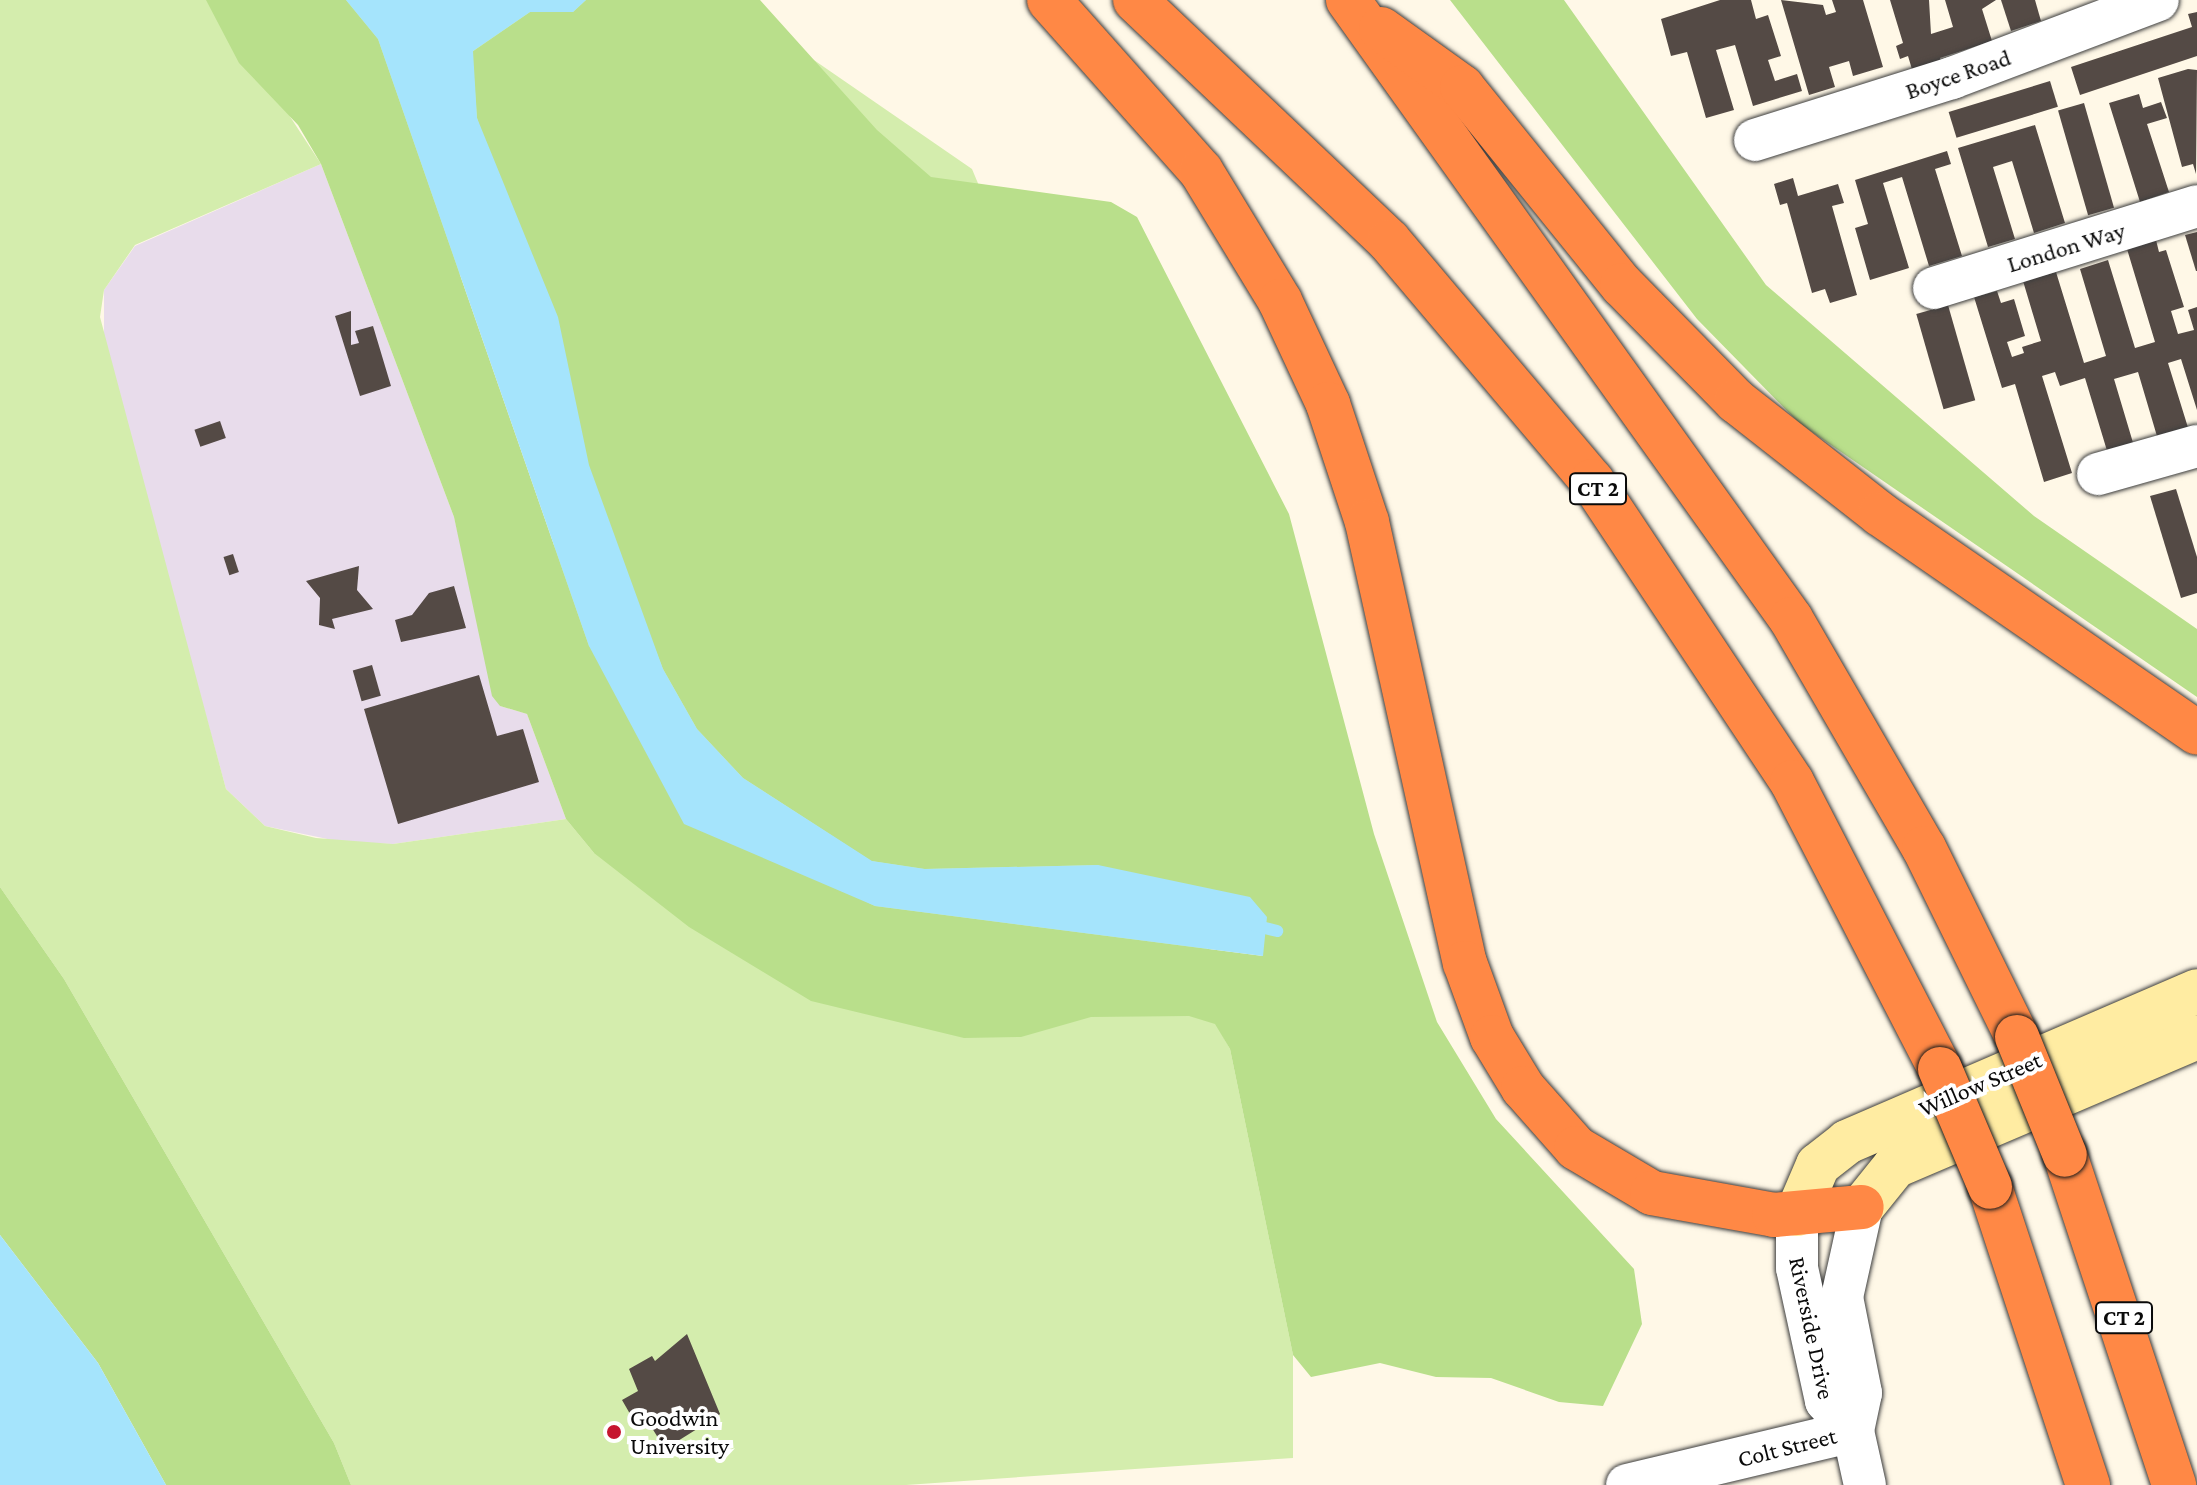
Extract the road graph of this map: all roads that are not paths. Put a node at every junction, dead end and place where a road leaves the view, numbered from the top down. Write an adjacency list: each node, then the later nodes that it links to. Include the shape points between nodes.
1 (1049, 0): 14 (highway, via 1115,66 1201,171 1280,301 1328,404 1383,584 1465,963 1511,1070 1562,1135 1636,1187 1709,1208)
2 (1135, 0): 18 (highway, CT 2, bridge, via 1389,241 1592,481 1792,782 1940,1069 1990,1187)
3 (2158, 0): 5 (street, Boyce Road, via 1952,78)
4 (1355, 9): 10 (highway, via 1462,87 1622,285 1736,401 1880,514); 19 (highway, CT 2, bridge, via 1798,631 1924,848 2017,1037 2065,1155)
5 (1755, 140)
6 (2197, 206): 7 (street, London Way)
7 (1934, 288)
8 (2197, 446): 9 (street)
9 (2098, 474)
10 (2197, 733)
11 (2197, 991): 14 (main road, Willow Street, via 1847,1142 1818,1165)
12 (2197, 1037): 13 (main road, Willow Street, via 1895,1166)
13 (1862, 1207): 14 (highway); 15 (street, Riverside Drive, via 1842,1287 1861,1398)
14 (1797, 1214): 15 (street, Riverside Drive, via 1797,1268 1826,1401)
15 (1853, 1431): 16 (street, Colt Street); 17 (street, Riverside Drive)
16 (1627, 1485)
17 (1865, 1485)
18 (2088, 1485)
19 (2174, 1485)

